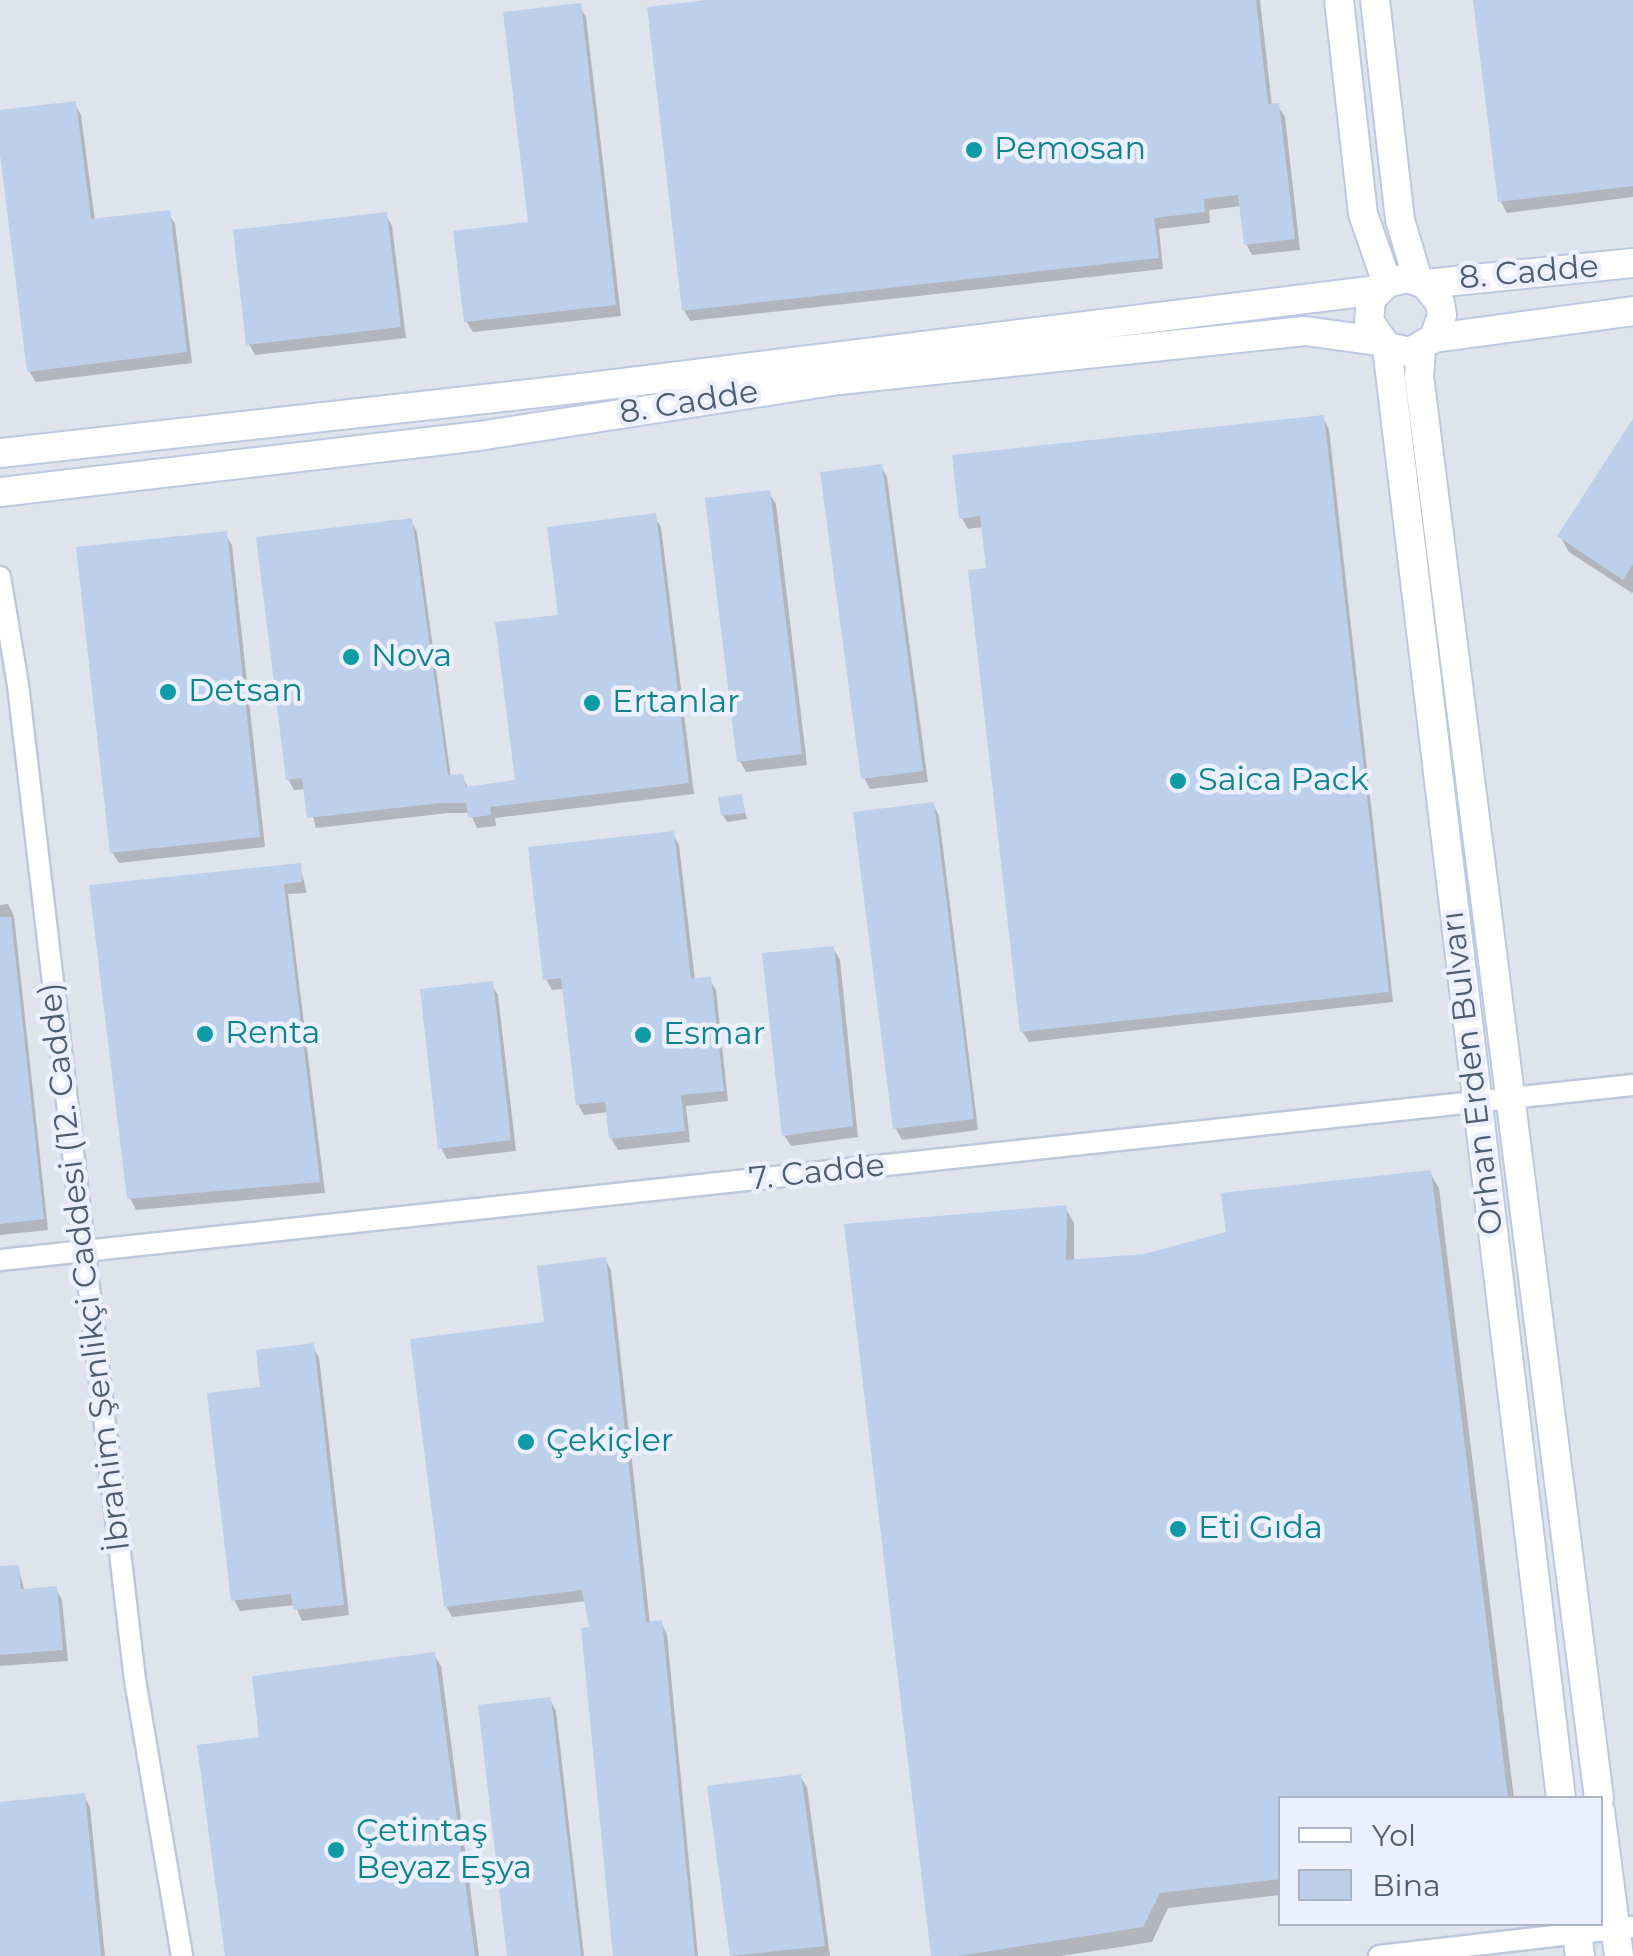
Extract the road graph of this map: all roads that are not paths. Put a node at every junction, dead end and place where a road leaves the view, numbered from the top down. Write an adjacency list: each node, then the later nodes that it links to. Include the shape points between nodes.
1 (1339, 0): 5 (street, Orhan Erden Bulvarı, via 1363,214)
2 (1375, 0): 4 (street, Orhan Erden Bulvarı, via 1400,220)
3 (1633, 262): 4 (street, 8. Cadde)
4 (1422, 282): 5 (street); 7 (street, Orhan Erden Bulvarı, via 1434,292 1442,315)
5 (1382, 286): 8 (street, Orhan Erden Bulvarı, via 1368,321); 9 (street, 8. Cadde, via 574,389)
6 (1633, 311): 7 (street, 8. Cadde)
7 (1428, 343): 8 (street, via 1398,351); 13 (street, Orhan Erden Bulvarı, via 1418,376)
8 (1383, 344): 10 (street, 8. Cadde, via 1306,331 839,380 479,436); 14 (street, Orhan Erden Bulvarı)
9 (0, 453)
10 (0, 492)
11 (0, 576): 15 (street, İbrahim Şenlikçi Caddesi (12. Cadde))
12 (1633, 1085): 13 (street, 7. Cadde)
13 (1511, 1100): 14 (street, 7. Cadde); 18 (street, Orhan Erden Bulvarı)
14 (1476, 1104): 15 (street, 7. Cadde); 17 (street, Orhan Erden Bulvarı)
15 (82, 1251): 16 (street, 7. Cadde); 22 (street, İbrahim Şenlikçi Caddesi (12. Cadde), via 135,1680)
16 (0, 1260)
17 (1560, 1796)
18 (1599, 1796)
19 (1603, 1828): 20 (street)
20 (1622, 1937): 21 (street)
21 (1578, 1938): 23 (street)
22 (182, 1956)
23 (1379, 1956)

